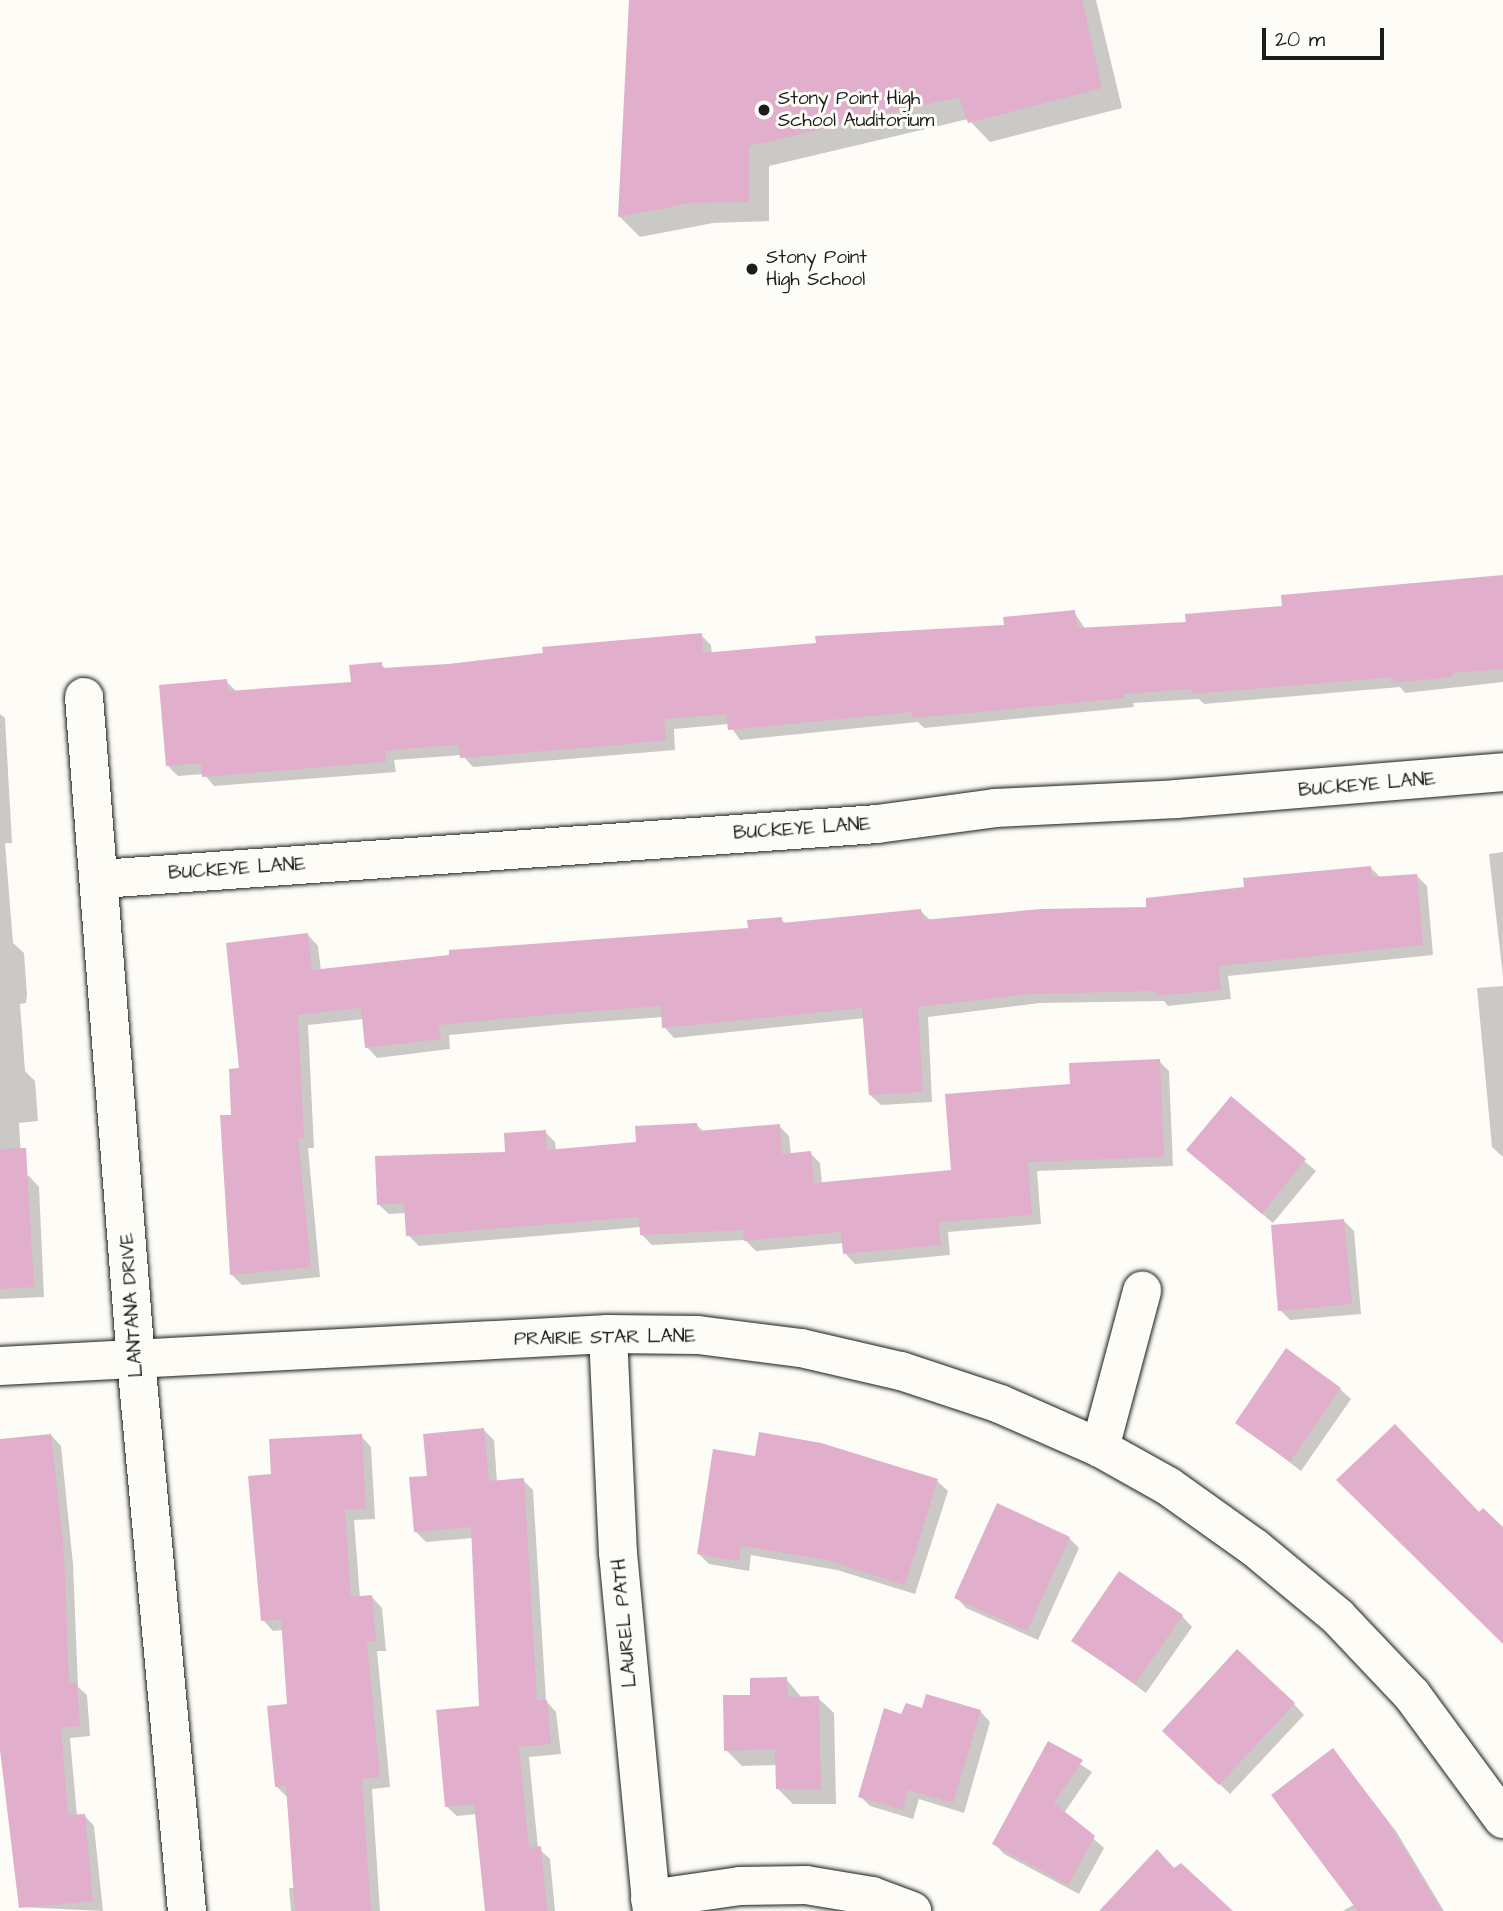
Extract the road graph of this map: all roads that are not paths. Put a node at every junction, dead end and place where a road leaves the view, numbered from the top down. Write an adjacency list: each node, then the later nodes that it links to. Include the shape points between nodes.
1 (84, 697): 3 (street, LANTANA DRIVE)
2 (1503, 772): 3 (street, BUCKEYE LANE, via 1218,796 995,808 877,824)
3 (101, 878): 6 (street, LANTANA DRIVE)
4 (1142, 1292): 8 (street)
5 (608, 1334): 6 (street, PRAIRIE STAR LANE); 8 (street, PRAIRIE STAR LANE, via 698,1335 801,1348 889,1368 1000,1404); 10 (street, LAUREL PATH, via 618,1553)
6 (136, 1360): 7 (street, PRAIRIE STAR LANE); 11 (street, LANTANA DRIVE)
7 (0, 1366)
8 (1100, 1448): 9 (street, PRAIRIE STAR LANE, via 1168,1486 1255,1548 1338,1617 1412,1695)
9 (1503, 1819)
10 (651, 1905): 12 (street, via 740,1886 806,1885 872,1896)
11 (187, 1911)
12 (912, 1911)

